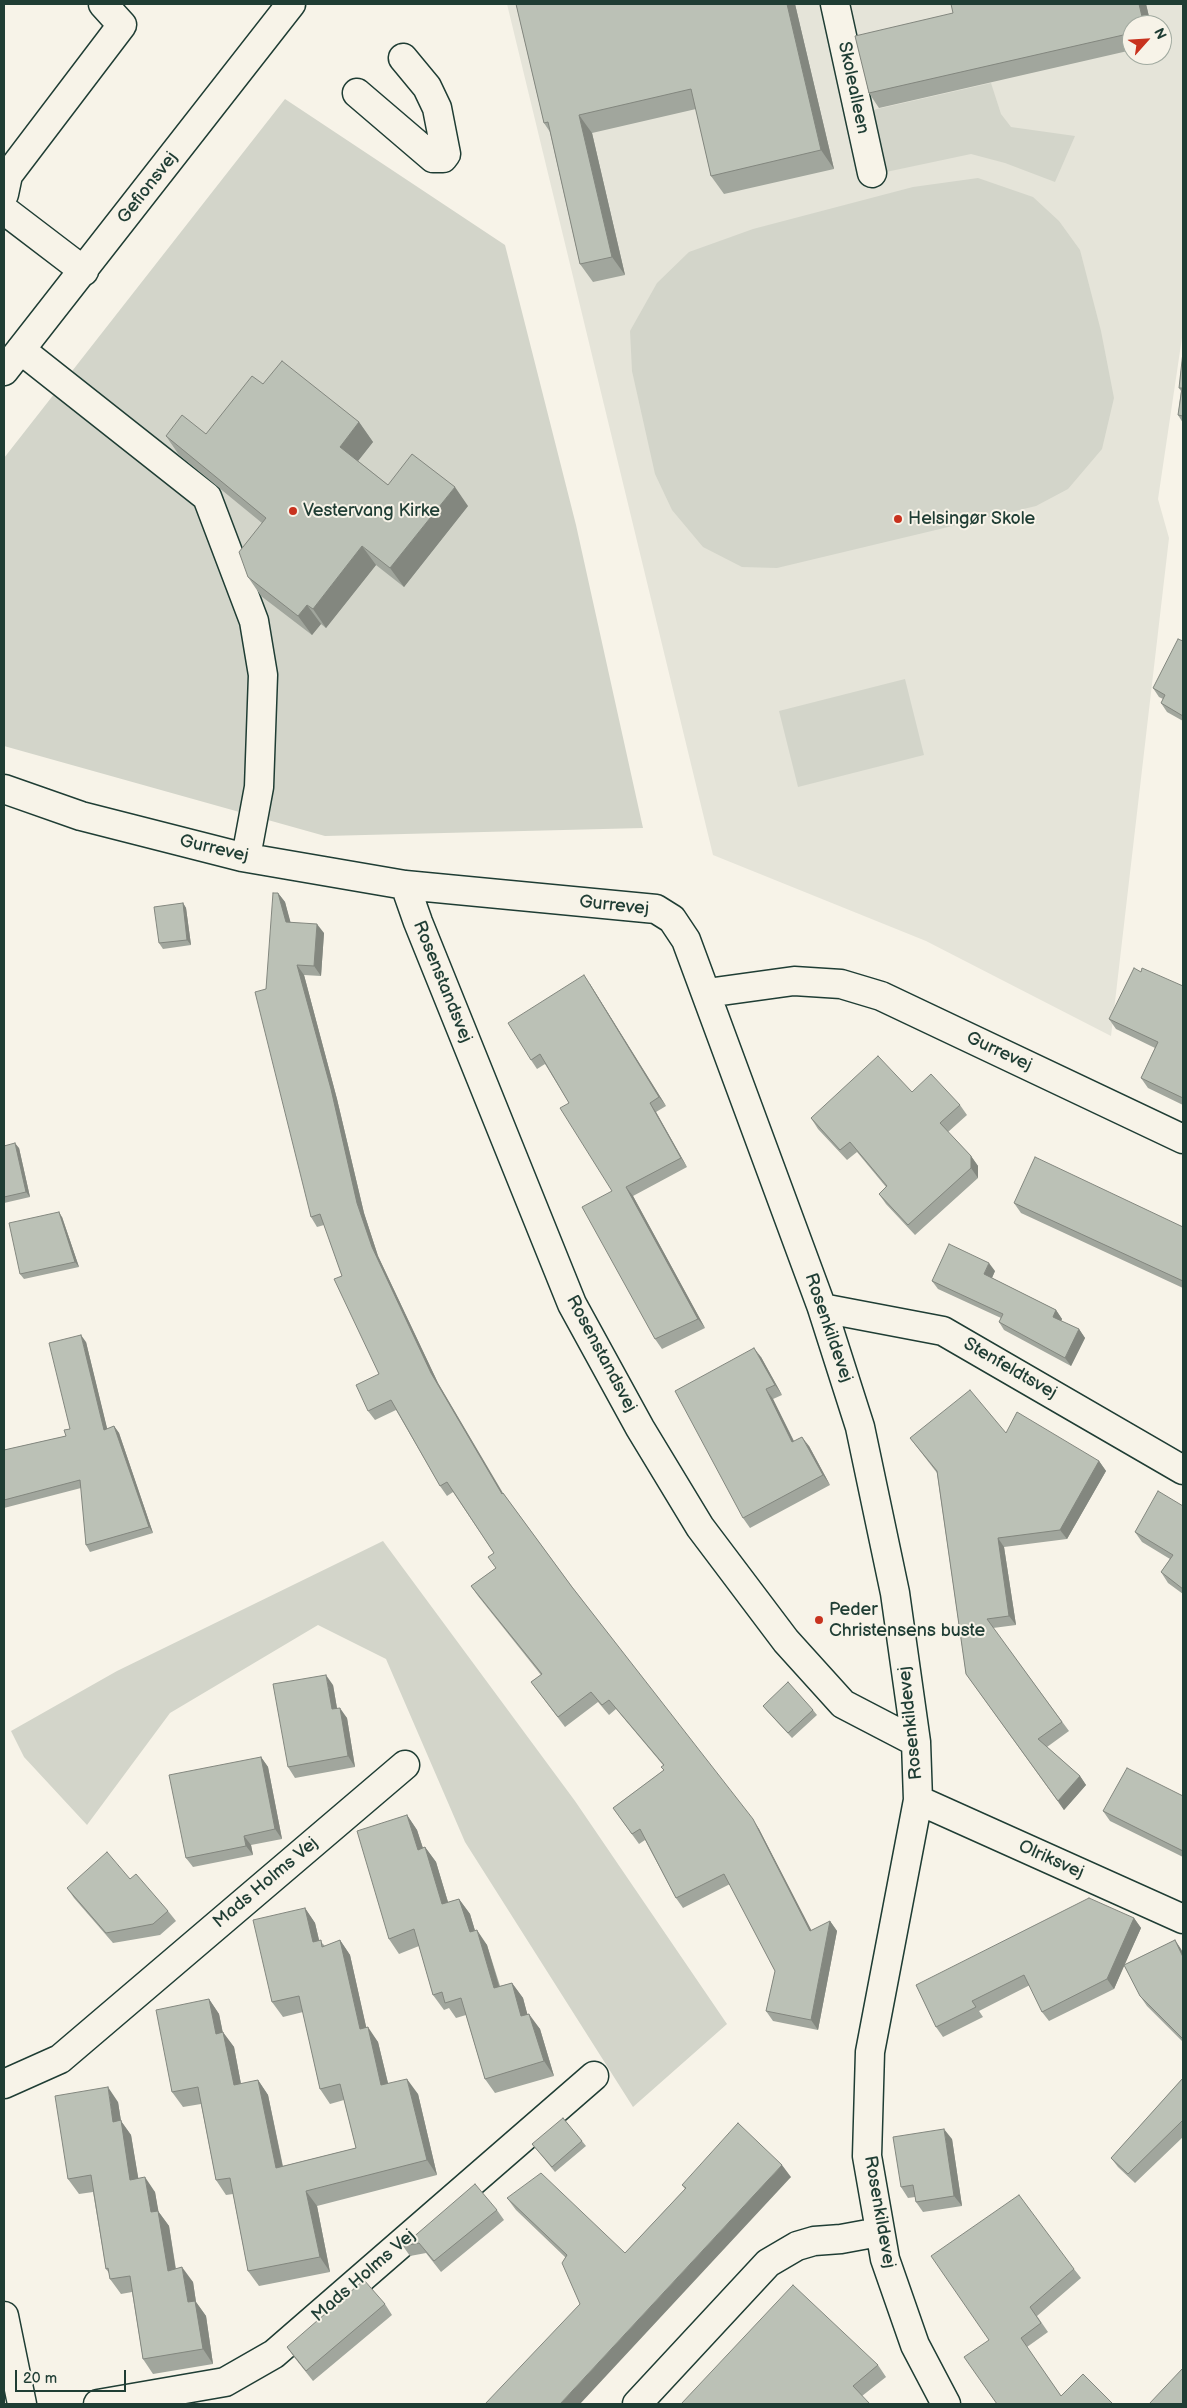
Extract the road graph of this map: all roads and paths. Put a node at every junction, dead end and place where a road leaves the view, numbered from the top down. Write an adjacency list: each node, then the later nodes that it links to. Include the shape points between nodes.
1 (103, 4): 7 (street, via 122,25 8,175)
2 (291, 4): 9 (street, Gefionsvej)
3 (835, 4): 6 (street, Skolealleen)
4 (403, 58): 5 (street, via 427,87 437,108 446,154 443,158 433,158)
5 (357, 94)
6 (872, 173)
7 (4, 194)
8 (4, 210): 9 (street)
9 (84, 271): 10 (street, Gefionsvej)
10 (21, 350): 11 (street, Gefionsvej); 13 (street, via 207,497 254,621 263,675 259,787)
11 (4, 371)
12 (4, 789): 13 (street, Gurrevej, via 81,816)
13 (246, 857): 14 (street, Gurrevej)
14 (405, 885): 15 (street, Gurrevej, via 656,909 672,919 686,940); 19 (street, Rosenstandsvej, via 572,1304 640,1428 700,1527 786,1641 843,1704)
15 (707, 993): 16 (street, Gurrevej, via 794,981 841,984 873,994); 17 (street, Rosenkildevej)
16 (1183, 1139)
17 (822, 1308): 18 (street, Stenfeldtsvej, via 943,1331); 19 (street, Rosenkildevej, via 860,1427 896,1593)
18 (1183, 1470)
19 (916, 1742): 21 (street, Rosenkildevej)
20 (405, 1765): 24 (street, Mads Holms Vej, via 60,2058)
21 (918, 1800): 22 (street, Olriksvej); 25 (street, Rosenkildevej, via 870,2052 867,2156)
22 (1183, 1919)
23 (594, 2076): 28 (street, Mads Holms Vej, via 274,2354 225,2382)
24 (4, 2084)
25 (879, 2232): 29 (street, via 814,2240 768,2263); 30 (street, Rosenkildevej, via 887,2268 911,2336)
26 (4, 2316): 27 (street)
27 (22, 2404)
28 (98, 2404)
29 (636, 2404)
30 (946, 2404)

